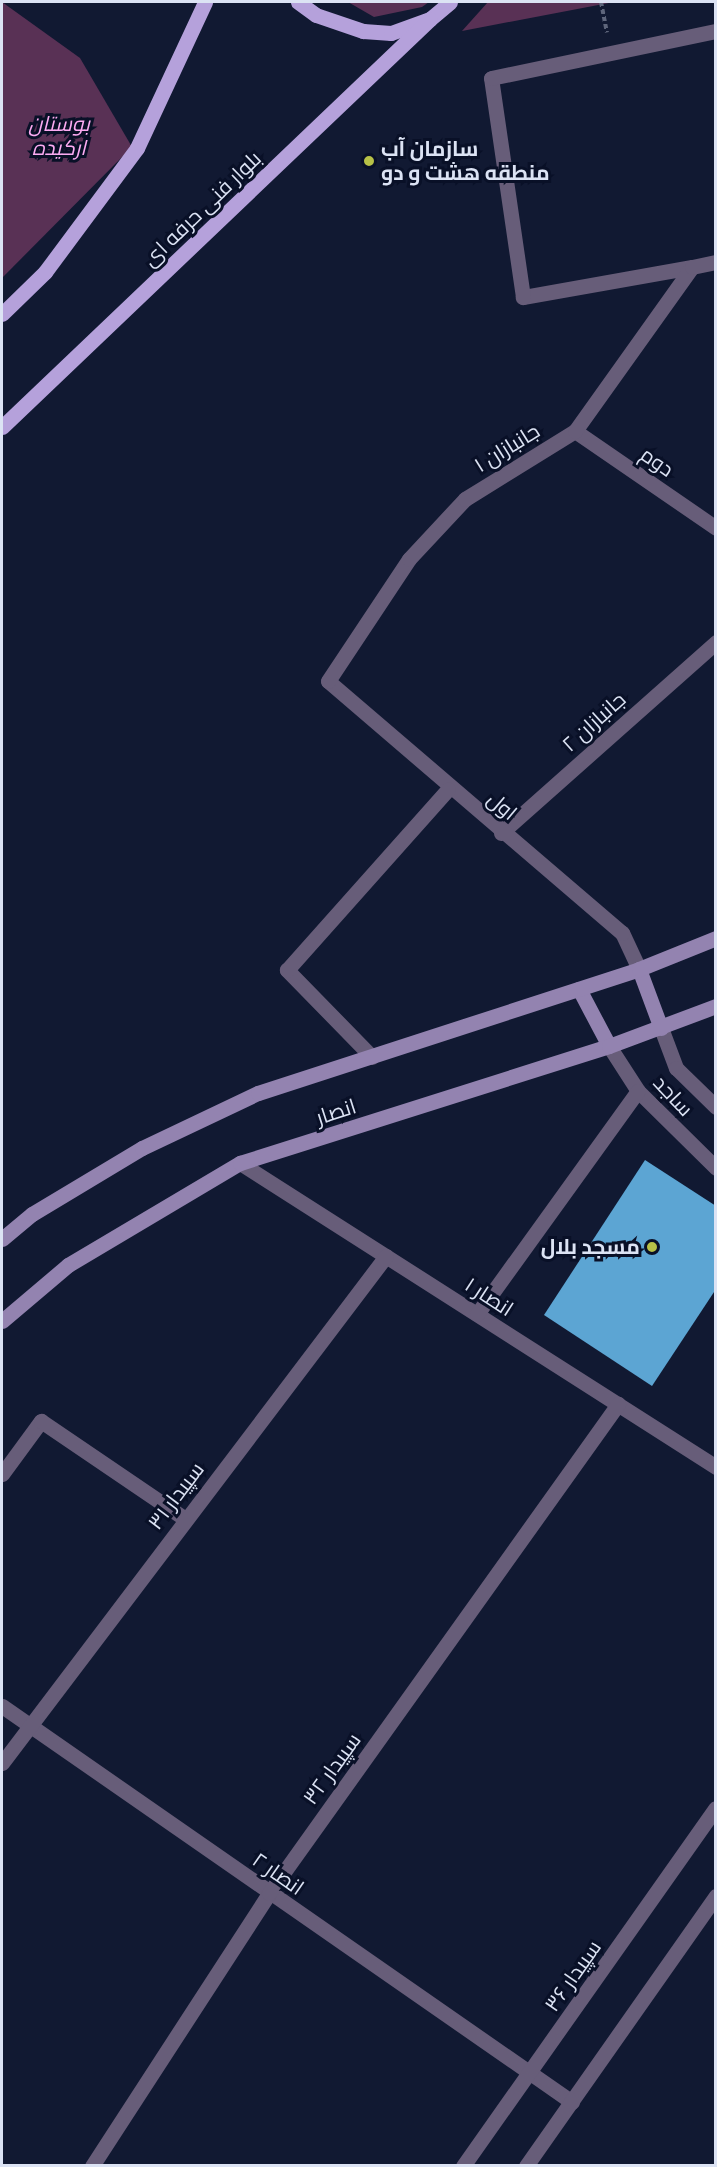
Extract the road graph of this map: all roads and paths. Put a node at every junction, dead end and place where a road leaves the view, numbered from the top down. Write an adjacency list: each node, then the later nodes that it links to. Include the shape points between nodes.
1 (205, 2): 10 (main road, via 137,148 45,272)
2 (298, 2): 5 (main road, via 316,15 363,32 391,33)
3 (450, 2): 5 (main road, بلوار فنی حرفه ای)
4 (601, 2): 7 (path)
5 (430, 19): 11 (main road, بلوار فنی حرفه ای)
6 (716, 32): 7 (street)
7 (612, 53): 9 (street, via 491,78 523,297)
8 (716, 262): 9 (street)
9 (692, 267): 12 (street, جانبازان ۱)
10 (2, 314)
11 (2, 427)
12 (575, 431): 13 (street, دوم); 15 (street, جانبازان ۱, via 465,499 409,559)
13 (716, 528)
14 (716, 642): 17 (street, جانبازان ۲)
15 (328, 681): 16 (street, اول)
16 (448, 789): 17 (street, اول); 24 (street, via 287,970)
17 (501, 833): 19 (street, اول, via 622,933)
18 (716, 938): 19 (main road, انصار)
19 (639, 969): 20 (main road, انصار); 22 (main road)
20 (579, 989): 23 (main road); 24 (main road, انصار)
21 (716, 1006): 22 (main road, انصار)
22 (661, 1028): 23 (main road, انصار); 26 (street, ساجد, via 676,1068)
23 (609, 1046): 25 (street, ساجد); 27 (main road, انصار)
24 (372, 1057): 29 (main road, انصار, via 258,1093 142,1148 32,1214)
25 (638, 1091): 28 (street, ساجد); 31 (street)
26 (716, 1107)
27 (240, 1163): 30 (street, انصار ۱); 32 (main road, انصار, via 68,1265)
28 (716, 1168)
29 (2, 1239)
30 (386, 1256): 31 (street, انصار ۱); 36 (street, سپیدار ۳۱)
31 (477, 1314): 33 (street, انصار ۱)
32 (2, 1322)
33 (618, 1404): 34 (street, انصار ۱); 41 (street, سپیدار ۳۲)
34 (716, 1467)
35 (2, 1474): 36 (street, via 41,1421)
36 (185, 1519): 38 (street, سپیدار ۳۱)
37 (2, 1706): 38 (street, انصار ۲)
38 (28, 1724): 39 (street, سپیدار ۳۱); 41 (street, انصار ۲)
39 (2, 1763)
40 (716, 1808): 43 (street, سپیدار ۳۶)
41 (269, 1893): 43 (street, انصار ۲); 45 (street, سپیدار ۳۲)
42 (716, 1896): 44 (street)
43 (530, 2076): 44 (street, انصار ۲); 46 (street, سپیدار ۳۶)
44 (572, 2102): 47 (street)
45 (92, 2166)
46 (463, 2166)
47 (526, 2166)

